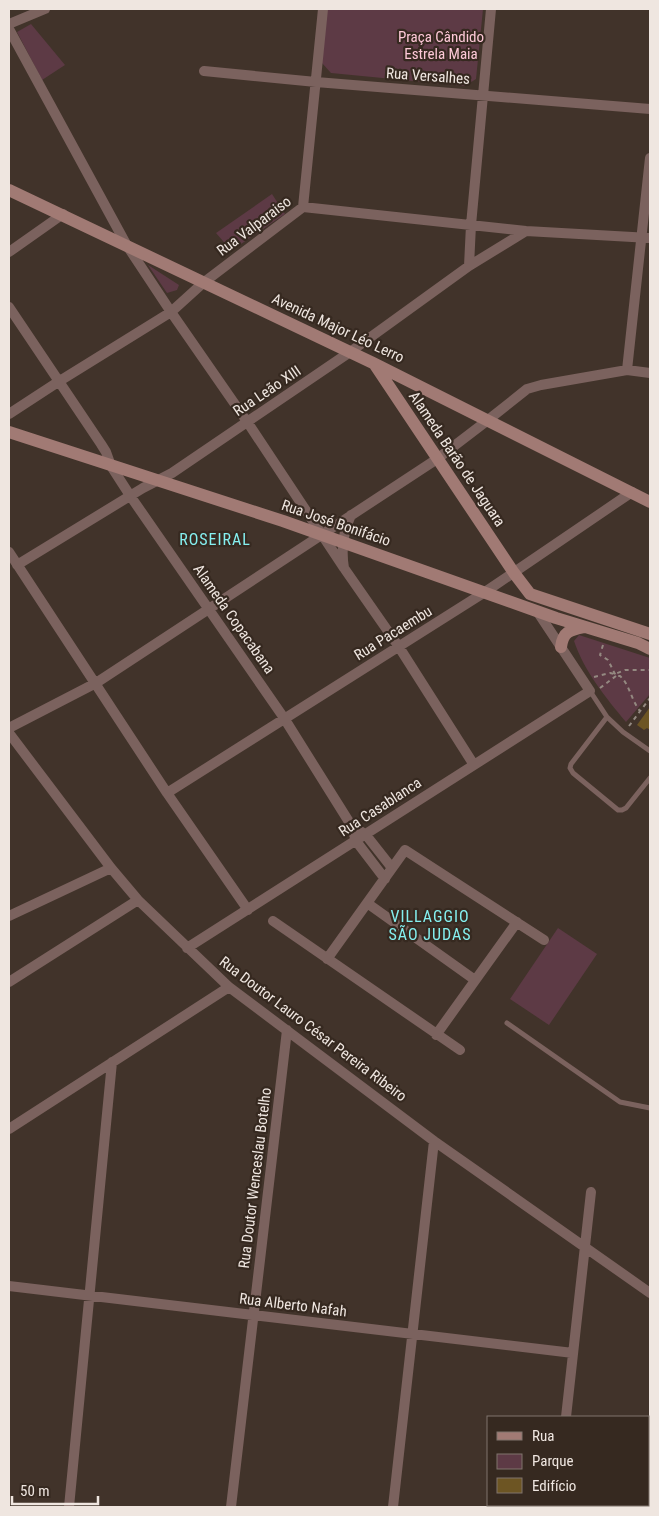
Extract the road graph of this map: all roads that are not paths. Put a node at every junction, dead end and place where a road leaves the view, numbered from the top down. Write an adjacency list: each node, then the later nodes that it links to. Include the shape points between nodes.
1 (45, 9): 4 (street)
2 (323, 9): 7 (street)
3 (491, 9): 8 (street)
4 (9, 24)
5 (9, 29): 17 (street)
6 (204, 71): 7 (street, Rua Versalhes)
7 (316, 82): 8 (street, Rua Versalhes); 12 (street)
8 (483, 95): 9 (street, Rua Versalhes); 14 (street)
9 (650, 109)
10 (650, 158): 16 (street)
11 (9, 190): 13 (street, Avenida Major Léo Lerro)
12 (303, 207): 14 (street, Rua Valparaiso); 20 (street, Rua Valparaiso)
13 (63, 214): 17 (street, Avenida Major Léo Lerro); 18 (street)
14 (471, 225): 15 (street, Rua Valparaiso); 19 (street)
15 (526, 231): 16 (street, Rua Valparaiso); 19 (street, Rua Leão XIII)
16 (646, 238): 25 (street)
17 (126, 244): 20 (street, Avenida Major Léo Lerro); 22 (street)
18 (9, 252)
19 (469, 266): 23 (street, Rua Leão XIII)
20 (204, 283): 22 (street, Rua Valparaiso); 23 (street, Avenida Major Léo Lerro)
21 (9, 308): 27 (street, Alameda Copacabana)
22 (171, 312): 27 (street, Rua Valparaiso); 30 (street)
23 (350, 352): 24 (street, Avenida Major Léo Lerro); 30 (street, Rua Leão XIII)
24 (373, 362): 29 (street, Avenida Major Léo Lerro); 32 (street, Alameda Barão de Jaguara)
25 (627, 370): 26 (street); 29 (street, via 527,389)
26 (650, 373)
27 (58, 382): 28 (street, Rua Valparaiso); 33 (street, Alameda Copacabana, via 104,448)
28 (9, 414)
29 (488, 420): 32 (street); 35 (street, Avenida Major Léo Lerro)
30 (248, 422): 34 (street, Rua Leão XIII); 39 (street)
31 (9, 432): 33 (street, Rua José Bonifácio)
32 (437, 459): 38 (street); 44 (street, Alameda Barão de Jaguara)
33 (111, 466): 34 (street, Rua José Bonifácio); 36 (street, Alameda Copacabana)
34 (159, 481): 36 (street, Rua Leão XIII); 39 (street, Rua José Bonifácio)
35 (632, 492): 37 (street, Avenida Major Léo Lerro); 44 (street, Rua Pacaembu)
36 (131, 497): 42 (street, Rua Leão XIII); 46 (street, Alameda Copacabana)
37 (650, 502)
38 (351, 515): 39 (street); 40 (street)
39 (321, 534): 40 (street, Rua José Bonifácio); 43 (street); 46 (street)
40 (343, 542): 43 (street); 45 (street, Rua José Bonifácio)
41 (9, 552): 42 (street)
42 (17, 565): 53 (street)
43 (344, 568): 50 (street)
44 (514, 573): 45 (street, Rua Pacaembu); 49 (street, via 530,594)
45 (485, 592): 47 (street, Rua José Bonifácio); 50 (street, Rua Pacaembu)
46 (208, 608): 53 (street); 56 (street, Alameda Copacabana)
47 (537, 611): 48 (street, Rua José Bonifácio); 51 (street)
48 (587, 627): 51 (street, via 566,634); 52 (street, Rua José Bonifácio)
49 (650, 634)
50 (399, 647): 56 (street, Rua Pacaembu); 60 (street)
51 (561, 647): 54 (street)
52 (650, 649)
53 (96, 683): 57 (street); 62 (street)
54 (594, 690): 55 (lane); 60 (street, Rua Casablanca)
55 (607, 717): 59 (lane); 61 (lane, via 570,768 618,810 626,808)
56 (284, 718): 62 (street, Rua Pacaembu); 63 (street, Alameda Copacabana)
57 (9, 728)
58 (9, 733): 66 (street, Rua Doutor Lauro César Pereira Ribeiro)
59 (650, 751)
60 (474, 765): 64 (street, Rua Casablanca)
61 (650, 778)
62 (167, 793): 71 (street)
63 (351, 825): 64 (street, Alameda Copacabana); 65 (street, Alameda Copacabana)
64 (366, 835): 65 (street, Rua Casablanca); 67 (street, Alameda Copacabana)
65 (356, 841): 68 (street); 71 (street, Rua Casablanca)
66 (111, 868): 69 (street, Rua Doutor Lauro César Pereira Ribeiro); 72 (street)
67 (392, 868): 68 (street); 74 (street, via 405,850)
68 (385, 878): 70 (street)
69 (138, 900): 76 (street, Rua Doutor Lauro César Pereira Ribeiro); 79 (street)
70 (368, 903): 77 (street); 78 (street)
71 (248, 910): 76 (street, Rua Casablanca)
72 (9, 916)
73 (273, 921): 77 (street)
74 (517, 922): 75 (street); 78 (street)
75 (544, 940)
76 (187, 948): 80 (street, Rua Doutor Lauro César Pereira Ribeiro)
77 (327, 959): 83 (street)
78 (475, 980): 83 (street)
79 (9, 982)
80 (229, 987): 82 (street, Rua Doutor Lauro César Pereira Ribeiro); 85 (street)
81 (507, 1023): 86 (lane, via 620,1102)
82 (287, 1030): 88 (street, Rua Doutor Lauro César Pereira Ribeiro); 94 (street, Rua Doutor Wenceslau Botelho)
83 (436, 1035): 84 (street)
84 (460, 1050)
85 (112, 1062): 87 (street); 93 (street)
86 (650, 1108)
87 (9, 1127)
88 (434, 1141): 90 (street, Rua Doutor Lauro César Pereira Ribeiro); 95 (street)
89 (591, 1192): 90 (street)
90 (585, 1247): 92 (street, Rua Doutor Lauro César Pereira Ribeiro); 96 (street)
91 (9, 1286): 93 (street, Rua Alberto Nafah)
92 (650, 1293)
93 (89, 1296): 94 (street, Rua Alberto Nafah); 98 (street)
94 (253, 1316): 95 (street, Rua Alberto Nafah); 99 (street, Rua Doutor Wenceslau Botelho)
95 (412, 1334): 96 (street, Rua Alberto Nafah); 100 (street)
96 (573, 1352): 97 (street)
97 (566, 1416)
98 (69, 1507)
99 (231, 1507)
100 (393, 1507)

